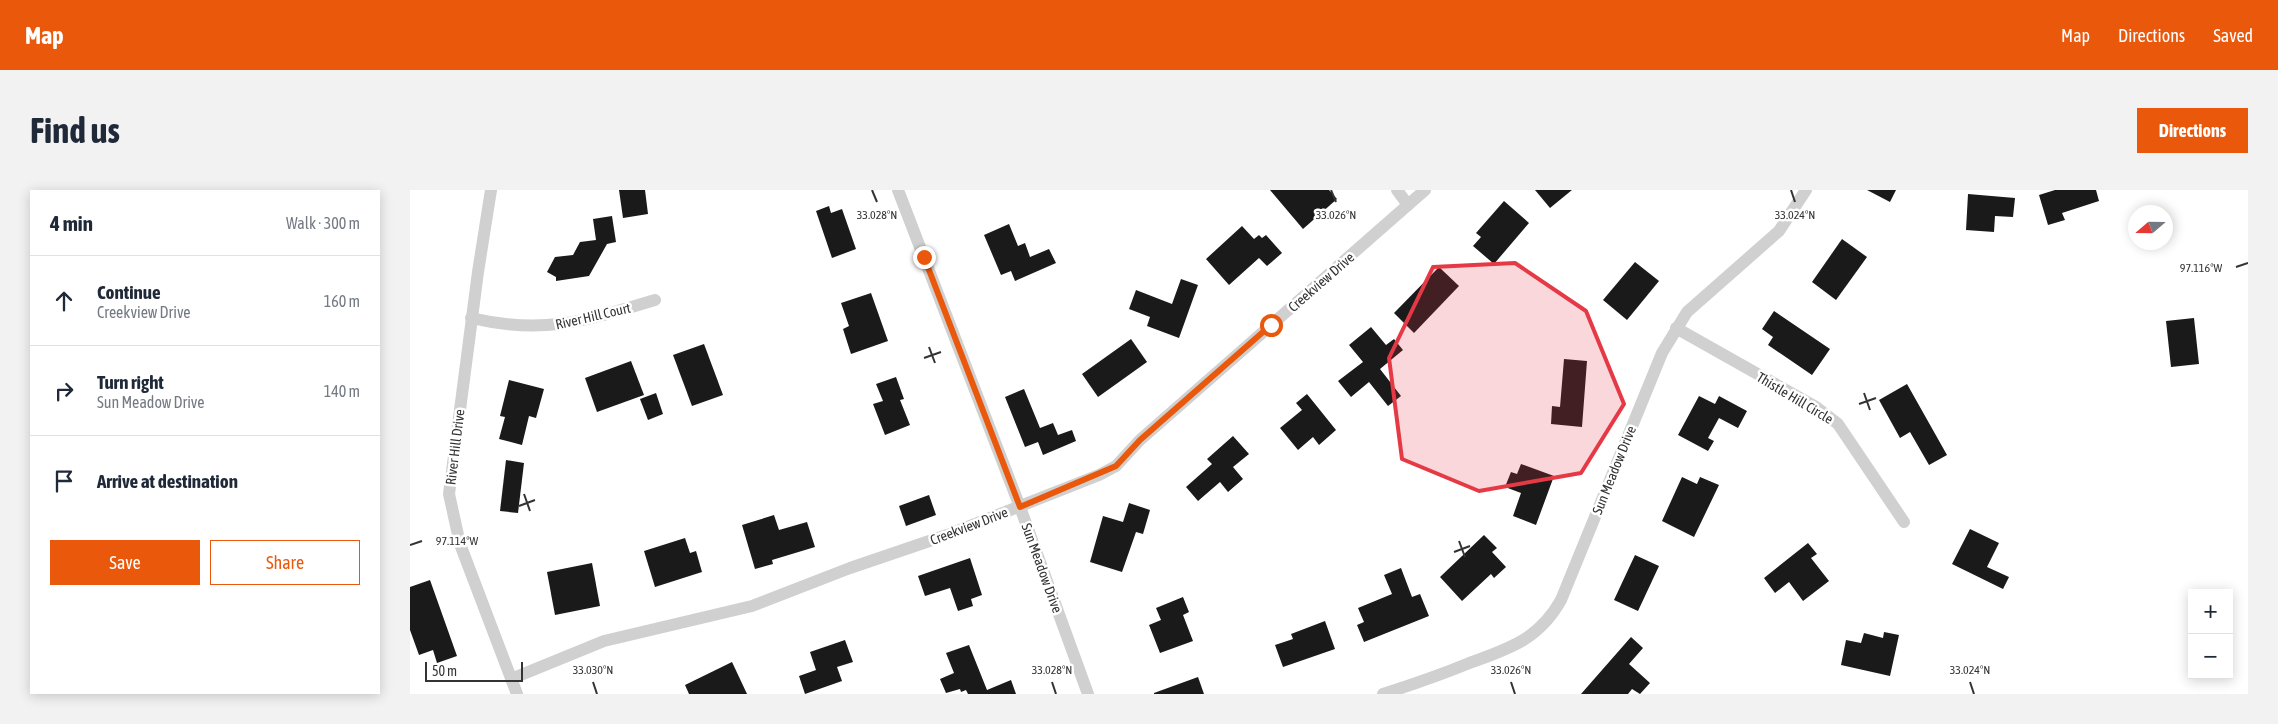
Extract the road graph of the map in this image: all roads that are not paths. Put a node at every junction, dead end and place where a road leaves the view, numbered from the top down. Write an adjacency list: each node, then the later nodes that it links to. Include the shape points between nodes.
1 (491, 190): 8 (street, River Hill Drive)
2 (898, 190): 10 (street, Sun Meadow Drive)
3 (1398, 190): 6 (street)
4 (1425, 190): 6 (street, Creekview Drive)
5 (1806, 190): 9 (street, Sun Meadow Drive, via 1779,231 1687,312)
6 (1408, 205): 10 (street, Creekview Drive, via 1140,440 1116,466)
7 (655, 300): 8 (street, River Hill Court, via 589,320 550,326 504,325)
8 (471, 318): 12 (street, River Hill Drive, via 449,494 460,544)
9 (1676, 328): 11 (street, Thistle Hill Circle, via 1816,407 1838,424); 15 (street, Sun Meadow Drive, via 1662,353 1553,614 1529,636 1504,652)
10 (1020, 507): 12 (street, Creekview Drive, via 752,606 604,641); 14 (street, Sun Meadow Drive)
11 (1904, 522)
12 (511, 679): 13 (street, River Hill Drive)
13 (517, 694)
14 (1088, 694)
15 (1383, 694)

